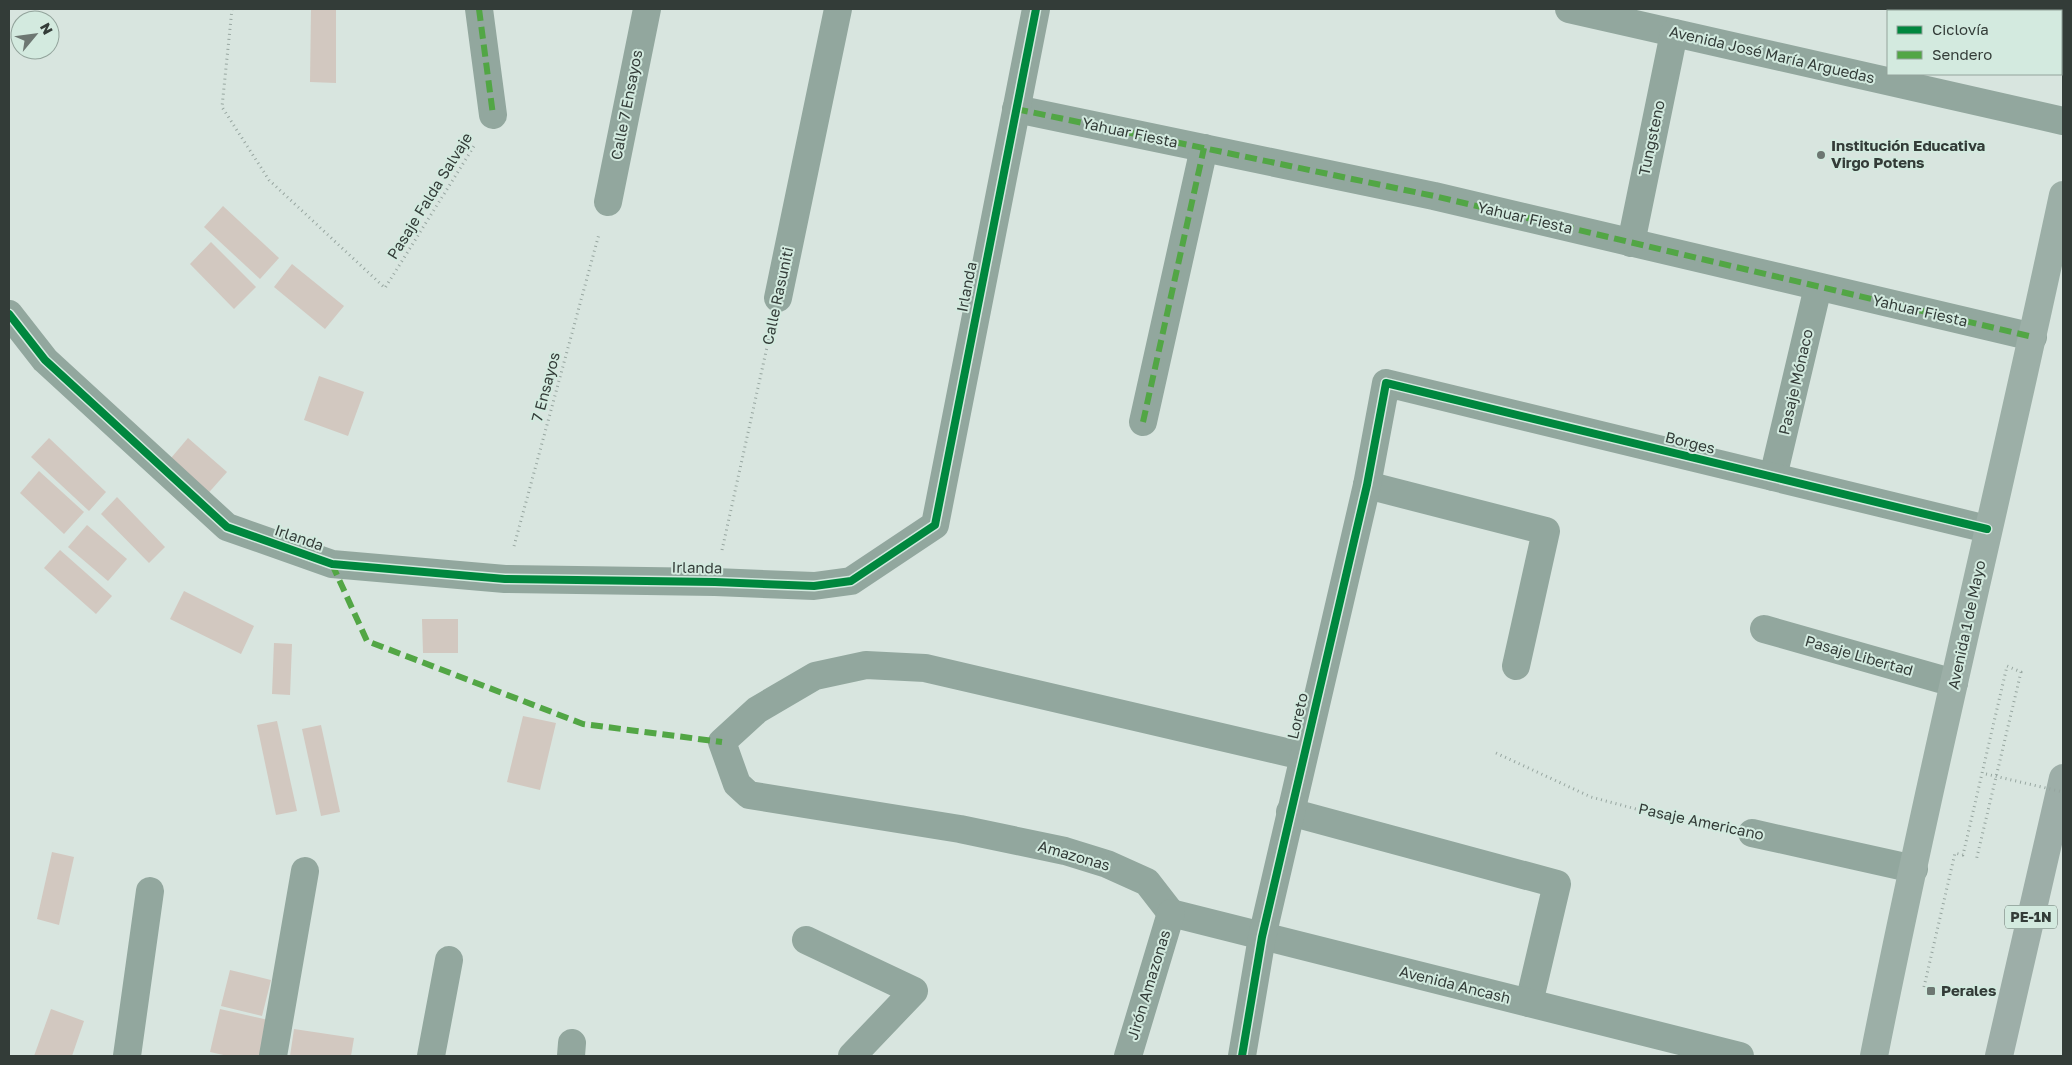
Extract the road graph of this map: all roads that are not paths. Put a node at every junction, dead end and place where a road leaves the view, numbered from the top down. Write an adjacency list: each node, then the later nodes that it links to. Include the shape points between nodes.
1 (479, 9): 8 (street)
2 (647, 9): 12 (street, Calle 7 Ensayos)
3 (838, 9): 15 (street, Calle Rasuniti)
4 (1036, 9): 7 (street, Irlanda)
5 (1569, 9): 6 (street, Avenida José María Arguedas)
6 (1674, 32): 9 (street, Avenida José María Arguedas); 13 (street, Tungsteno)
7 (1016, 109): 10 (street, Yahuar Fiesta); 16 (street, Irlanda, via 935,525 852,581 814,586 505,579 332,564 228,527 45,360)
8 (493, 115)
9 (2063, 121)
10 (1204, 148): 13 (street, Yahuar Fiesta, via 1434,196); 19 (street)
11 (2063, 195): 17 (street, Avenida 1 de Mayo)
12 (608, 202)
13 (1631, 243): 14 (street, Yahuar Fiesta)
14 (1818, 286): 17 (street, Yahuar Fiesta); 20 (street, Pasaje Mónaco)
15 (778, 298)
16 (9, 314)
17 (2033, 337): 22 (street, Avenida 1 de Mayo)
18 (1386, 383): 20 (street, Borges); 21 (street, Loreto)
19 (1144, 422)
20 (1773, 477): 22 (street, Borges)
21 (1367, 485): 24 (street, via 1546,531); 26 (street, Loreto)
22 (1987, 529): 25 (street, Avenida 1 de Mayo)
23 (1764, 629): 25 (street, Pasaje Libertad)
24 (1516, 666)
25 (1954, 683): 30 (street, Avenida 1 de Mayo)
26 (1303, 756): 28 (street, Loreto); 33 (street, Amazonas, via 925,668 866,665 815,676 757,710 722,742 737,784 749,795 960,829 1065,851 1107,864 1147,882)
27 (2063, 778): 47 (highway, PE-1N)
28 (1290, 812): 34 (street, Loreto); 37 (street, via 1557,884)
29 (1752, 833): 30 (street, Pasaje Americano)
30 (1914, 869): 46 (street, Avenida 1 de Mayo)
31 (305, 871): 40 (street)
32 (150, 891): 39 (street)
33 (1170, 913): 34 (street, Avenida Ancash); 43 (street, Jirón Amazonas)
34 (1262, 937): 37 (street, Avenida Ancash); 44 (street, Loreto)
35 (806, 940): 42 (street, via 914,992)
36 (449, 960): 41 (street)
37 (1529, 1003): 38 (street, Avenida Ancash)
38 (1643, 1044): 45 (street, Avenida Ancash)
39 (127, 1056)
40 (273, 1056)
41 (431, 1056)
42 (852, 1056)
43 (1128, 1056)
44 (1242, 1056)
45 (1740, 1056)
46 (1874, 1056)
47 (1999, 1056)

